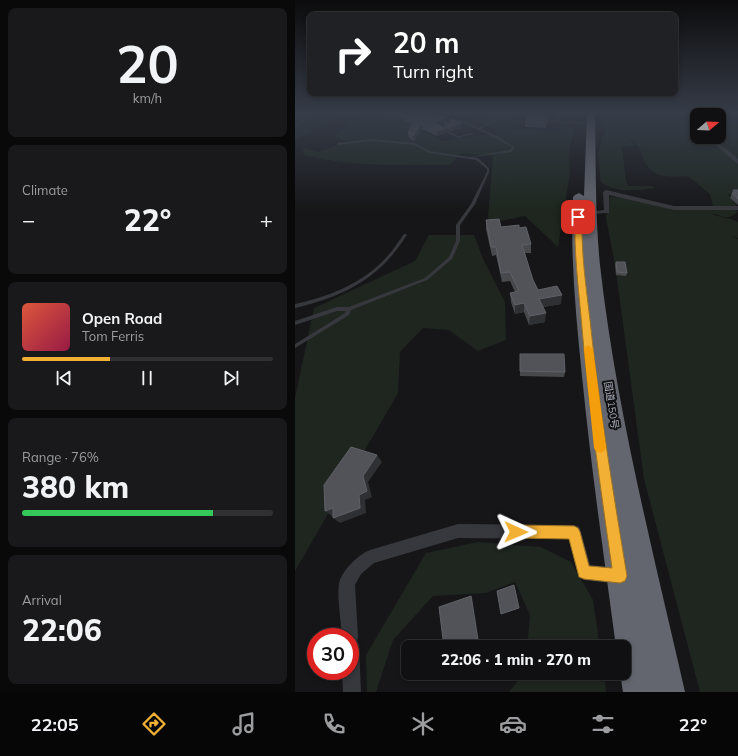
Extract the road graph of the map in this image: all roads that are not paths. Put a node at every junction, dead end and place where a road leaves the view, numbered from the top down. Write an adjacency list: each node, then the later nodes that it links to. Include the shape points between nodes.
1 (419, 146): 6 (lane, via 429,152)
2 (512, 146): 6 (lane, via 511,151)
3 (584, 146): 15 (highway, 国道150号, via 578,238 600,448)
4 (588, 146): 9 (highway, 国道150号)
5 (720, 146): 7 (street)
6 (470, 157): 12 (lane, via 477,159 488,172 473,204 458,225 458,241 451,258 427,279)
7 (738, 162)
8 (738, 208): 9 (street, via 674,208 606,192 607,212)
9 (591, 213): 20 (highway, 国道150号, via 593,265 602,342 620,454)
10 (405, 235): 11 (lane, via 379,267 366,278 340,292)
11 (295, 306)
12 (349, 309): 13 (lane, via 337,309); 14 (lane, via 347,314)
13 (295, 323)
14 (295, 346)
15 (620, 576): 16 (street, via 584,572 574,532 458,531 370,557 356,569 347,583); 19 (highway, 国道150号)
16 (350, 628)
17 (352, 680): 18 (street)
18 (352, 692)
19 (639, 692)
20 (669, 692)

